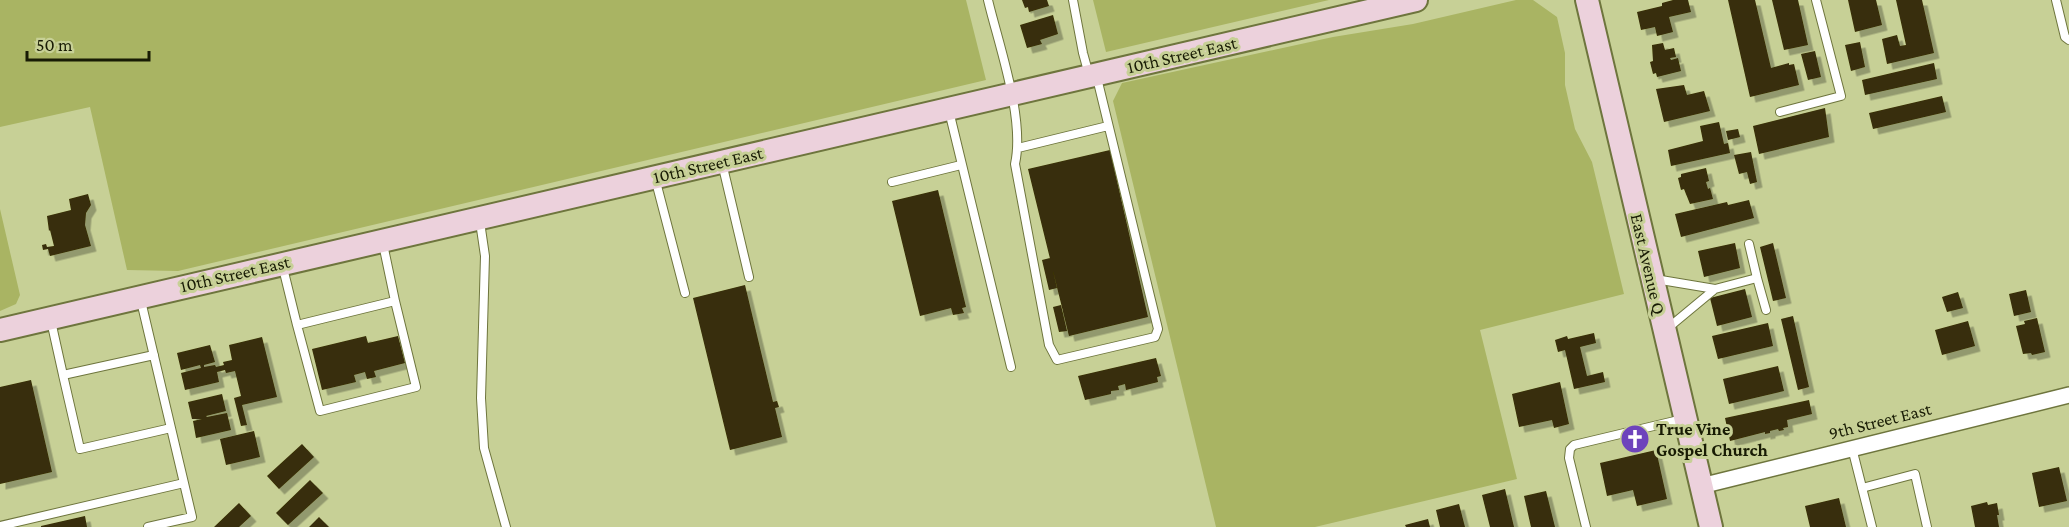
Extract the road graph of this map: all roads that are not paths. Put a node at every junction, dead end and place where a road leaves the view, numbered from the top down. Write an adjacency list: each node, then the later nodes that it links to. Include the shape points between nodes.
1 (988, 0): 9 (lane)
2 (1073, 0): 8 (lane, via 1083,53)
3 (1416, 0): 8 (main road, 10th Street East)
4 (1587, 0): 24 (main road, East Avenue Q)
5 (1816, 0): 11 (lane, via 1840,96)
6 (2056, 0): 7 (lane)
7 (2069, 40)
8 (1093, 76): 9 (main road, 10th Street East); 12 (lane)
9 (1011, 95): 10 (main road, 10th Street East); 13 (lane)
10 (948, 109): 14 (main road, 10th Street East); 15 (lane)
11 (1780, 112)
12 (1108, 126): 13 (lane); 13 (lane, via 1158,329 1155,337 1057,360 1049,345 1015,164)
13 (1018, 148)
14 (722, 162): 16 (main road, 10th Street East); 22 (lane)
15 (961, 165): 17 (lane); 35 (lane)
16 (655, 177): 18 (main road, 10th Street East); 26 (lane)
17 (892, 182)
18 (479, 218): 19 (main road, 10th Street East); 46 (lane, via 485,256 481,398 484,448)
19 (382, 240): 21 (main road, 10th Street East); 28 (lane)
20 (1749, 244): 23 (lane)
21 (282, 263): 27 (main road, 10th Street East); 31 (lane)
22 (749, 278)
23 (1758, 278): 25 (lane); 29 (lane)
24 (1652, 279): 25 (lane); 33 (main road, East Avenue Q)
25 (1715, 289): 33 (lane)
26 (685, 293)
27 (141, 296): 30 (main road, 10th Street East); 34 (lane)
28 (395, 302): 31 (lane); 31 (lane, via 416,387 320,411)
29 (1766, 310)
30 (50, 317): 32 (main road, 10th Street East); 36 (lane)
31 (297, 325)
32 (0, 330)
33 (1664, 331): 38 (main road, East Avenue Q)
34 (154, 355): 36 (lane); 39 (lane)
35 (1011, 367)
36 (63, 375): 39 (lane, via 81,449)
37 (2069, 394): 40 (street, 9th Street East)
38 (1685, 418): 42 (main road, East Avenue Q); 47 (lane, via 1570,449)
39 (171, 428): 41 (lane)
40 (1852, 448): 42 (street, 9th Street East); 43 (lane)
41 (184, 483): 44 (lane); 45 (lane, via 192,517)
42 (1701, 486): 48 (main road, East Avenue Q)
43 (1863, 488): 49 (lane); 50 (lane, via 1915,474)
44 (0, 526)
45 (148, 527)
46 (506, 527)
47 (1586, 527)
48 (1711, 527)
49 (1872, 527)
50 (1927, 527)

